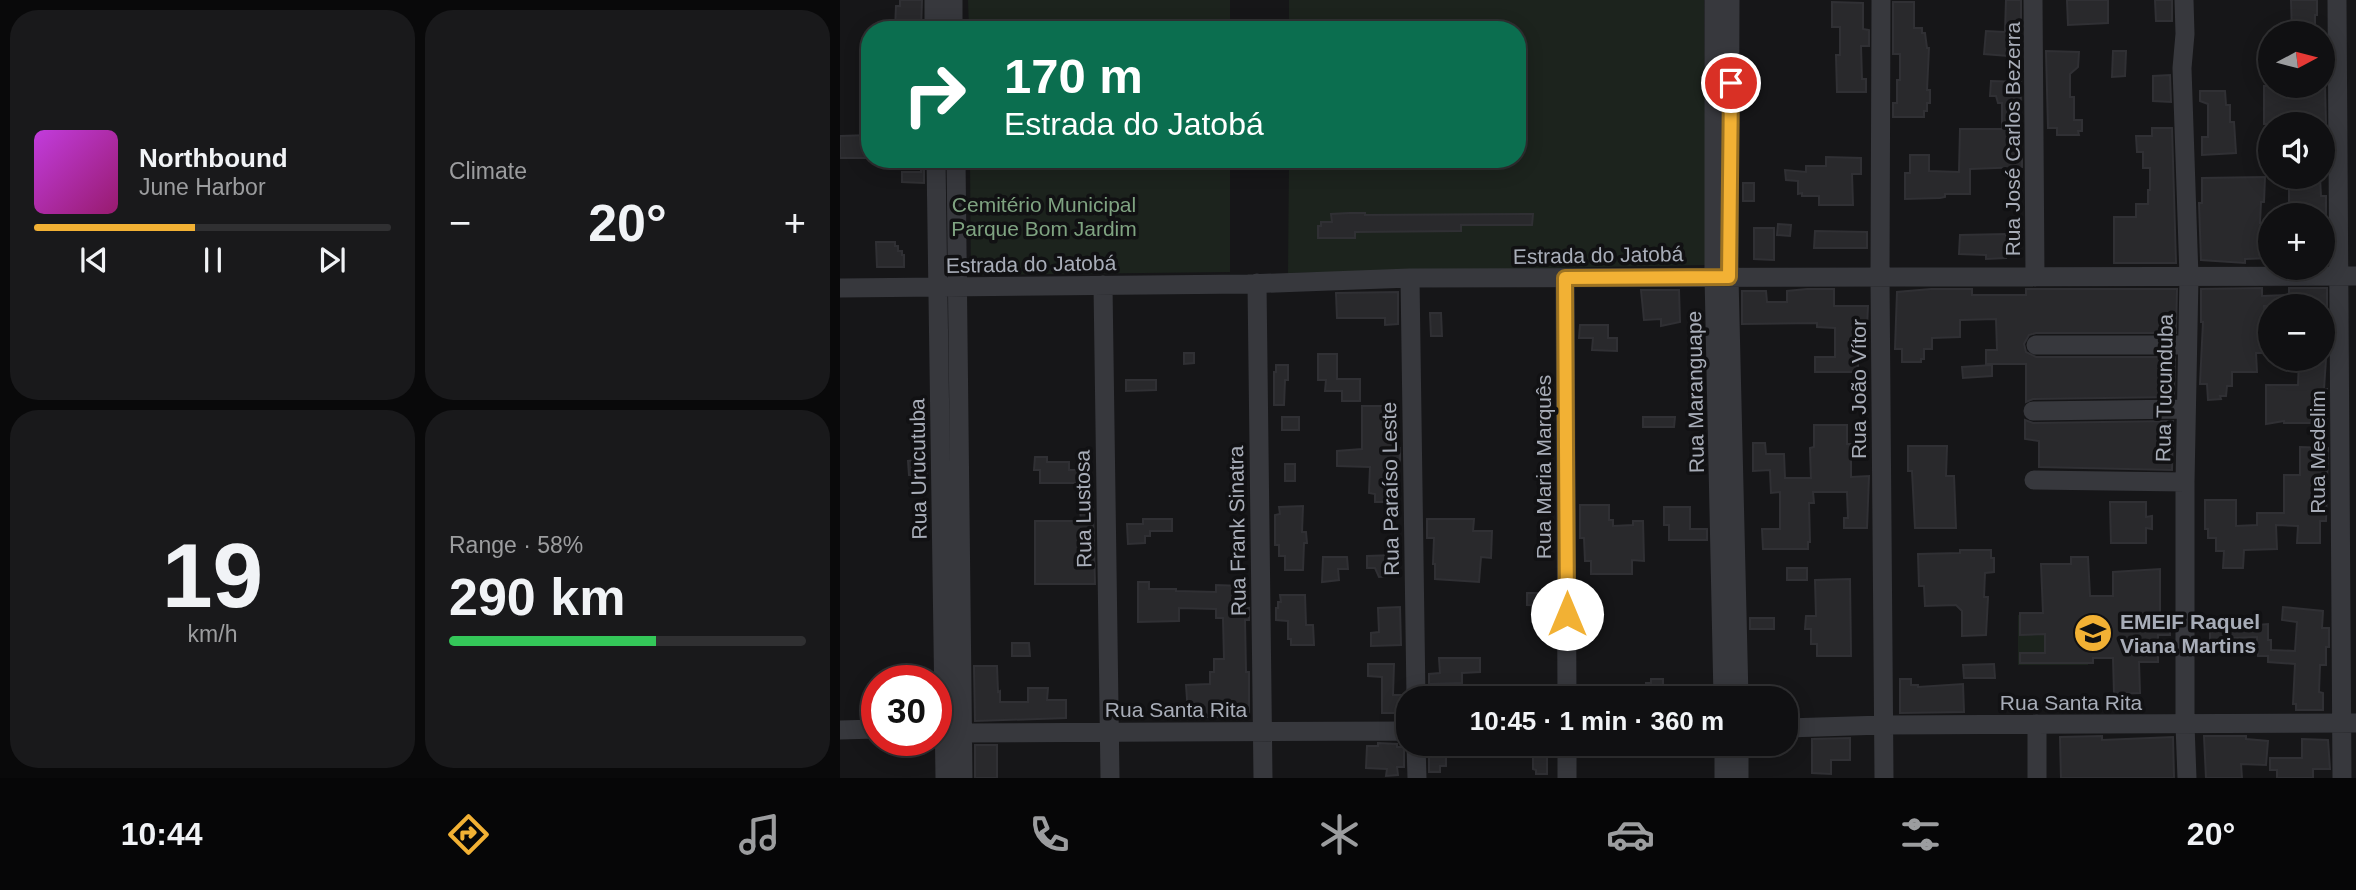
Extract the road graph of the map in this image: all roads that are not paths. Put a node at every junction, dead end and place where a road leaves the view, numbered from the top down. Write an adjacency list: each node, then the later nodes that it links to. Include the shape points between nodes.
1 (934, 0): 9 (street)
2 (953, 0): 10 (street)
3 (1714, 0): 14 (street, Rua Maranguape)
4 (1730, 0): 14 (street, Rua Maranguape)
5 (1881, 0): 19 (street, Rua João Vítor)
6 (2033, 0): 15 (street, Rua José Carlos Bezerra)
7 (2184, 0): 16 (street, Rua Tucunduba)
8 (2337, 0): 13 (street, Rua Medelim)
9 (934, 21)
10 (953, 21)
11 (936, 168): 24 (street, Rua Urucutuba)
12 (956, 168): 22 (street, Rua Urucutuba)
13 (2347, 276): 16 (street, Estrada do Jatobá); 37 (street, Rua Medelim)
14 (1722, 277): 18 (street, Estrada do Jatobá); 19 (street, Estrada do Jatobá); 35 (street, Rua Maranguape); 36 (street, Rua Maranguape)
15 (2035, 277): 16 (street, Estrada do Jatobá); 19 (street, Estrada do Jatobá)
16 (2189, 277): 26 (street, Rua Tucunduba)
17 (1410, 278): 18 (street, Estrada do Jatobá); 20 (street, Estrada do Jatobá); 33 (street, Rua Paraíso Leste)
18 (1565, 278): 34 (street, Rua Maria Marquês)
19 (1880, 278): 38 (street, Rua João Vítor)
20 (1257, 284): 21 (street, Estrada do Jatobá); 47 (street, Rua Frank Sinatra)
21 (1103, 285): 22 (street, Estrada do Jatobá); 46 (street, Rua Lustosa)
22 (959, 287): 24 (street, Estrada do Jatobá); 32 (street, Rua Urucutuba)
23 (840, 288): 24 (street, Estrada do Jatobá)
24 (938, 288): 31 (street, Rua Urucutuba)
25 (2036, 345): 26 (street)
26 (2187, 345): 27 (street, Rua Tucunduba)
27 (2186, 409): 28 (street); 30 (street, Rua Tucunduba)
28 (2033, 411)
29 (2034, 481): 30 (street)
30 (2185, 482): 40 (street, Rua Tucunduba)
31 (947, 665)
32 (950, 665)
33 (1416, 686)
34 (1567, 686)
35 (1723, 686)
36 (1739, 686)
37 (2349, 723): 40 (street, Rua Santa Rita); 65 (street, Rua Medelim)
38 (1883, 724): 39 (street, Rua Santa Rita); 41 (street, Rua Santa Rita); 62 (street, Rua João Vítor)
39 (2037, 724): 40 (street, Rua Santa Rita); 63 (street)
40 (2185, 724): 64 (street, Rua Tucunduba)
41 (1798, 728)
42 (861, 729): 44 (street)
43 (952, 729): 46 (street, Rua Santa Rita)
44 (840, 730)
45 (1396, 731): 47 (street, Rua Santa Rita)
46 (1109, 732): 47 (street, Rua Santa Rita); 56 (street, Rua Lustosa)
47 (1262, 733): 57 (street, Rua Frank Sinatra)
48 (952, 742): 55 (street, Rua Urucutuba)
49 (946, 756): 54 (street, Rua Urucutuba)
50 (1416, 756): 58 (street)
51 (1567, 756): 59 (street)
52 (1724, 756): 60 (street)
53 (1739, 756): 61 (street)
54 (945, 778)
55 (963, 778)
56 (1110, 778)
57 (1263, 778)
58 (1417, 778)
59 (1567, 778)
60 (1724, 778)
61 (1739, 778)
62 (1884, 778)
63 (2037, 778)
64 (2187, 778)
65 (2342, 778)

